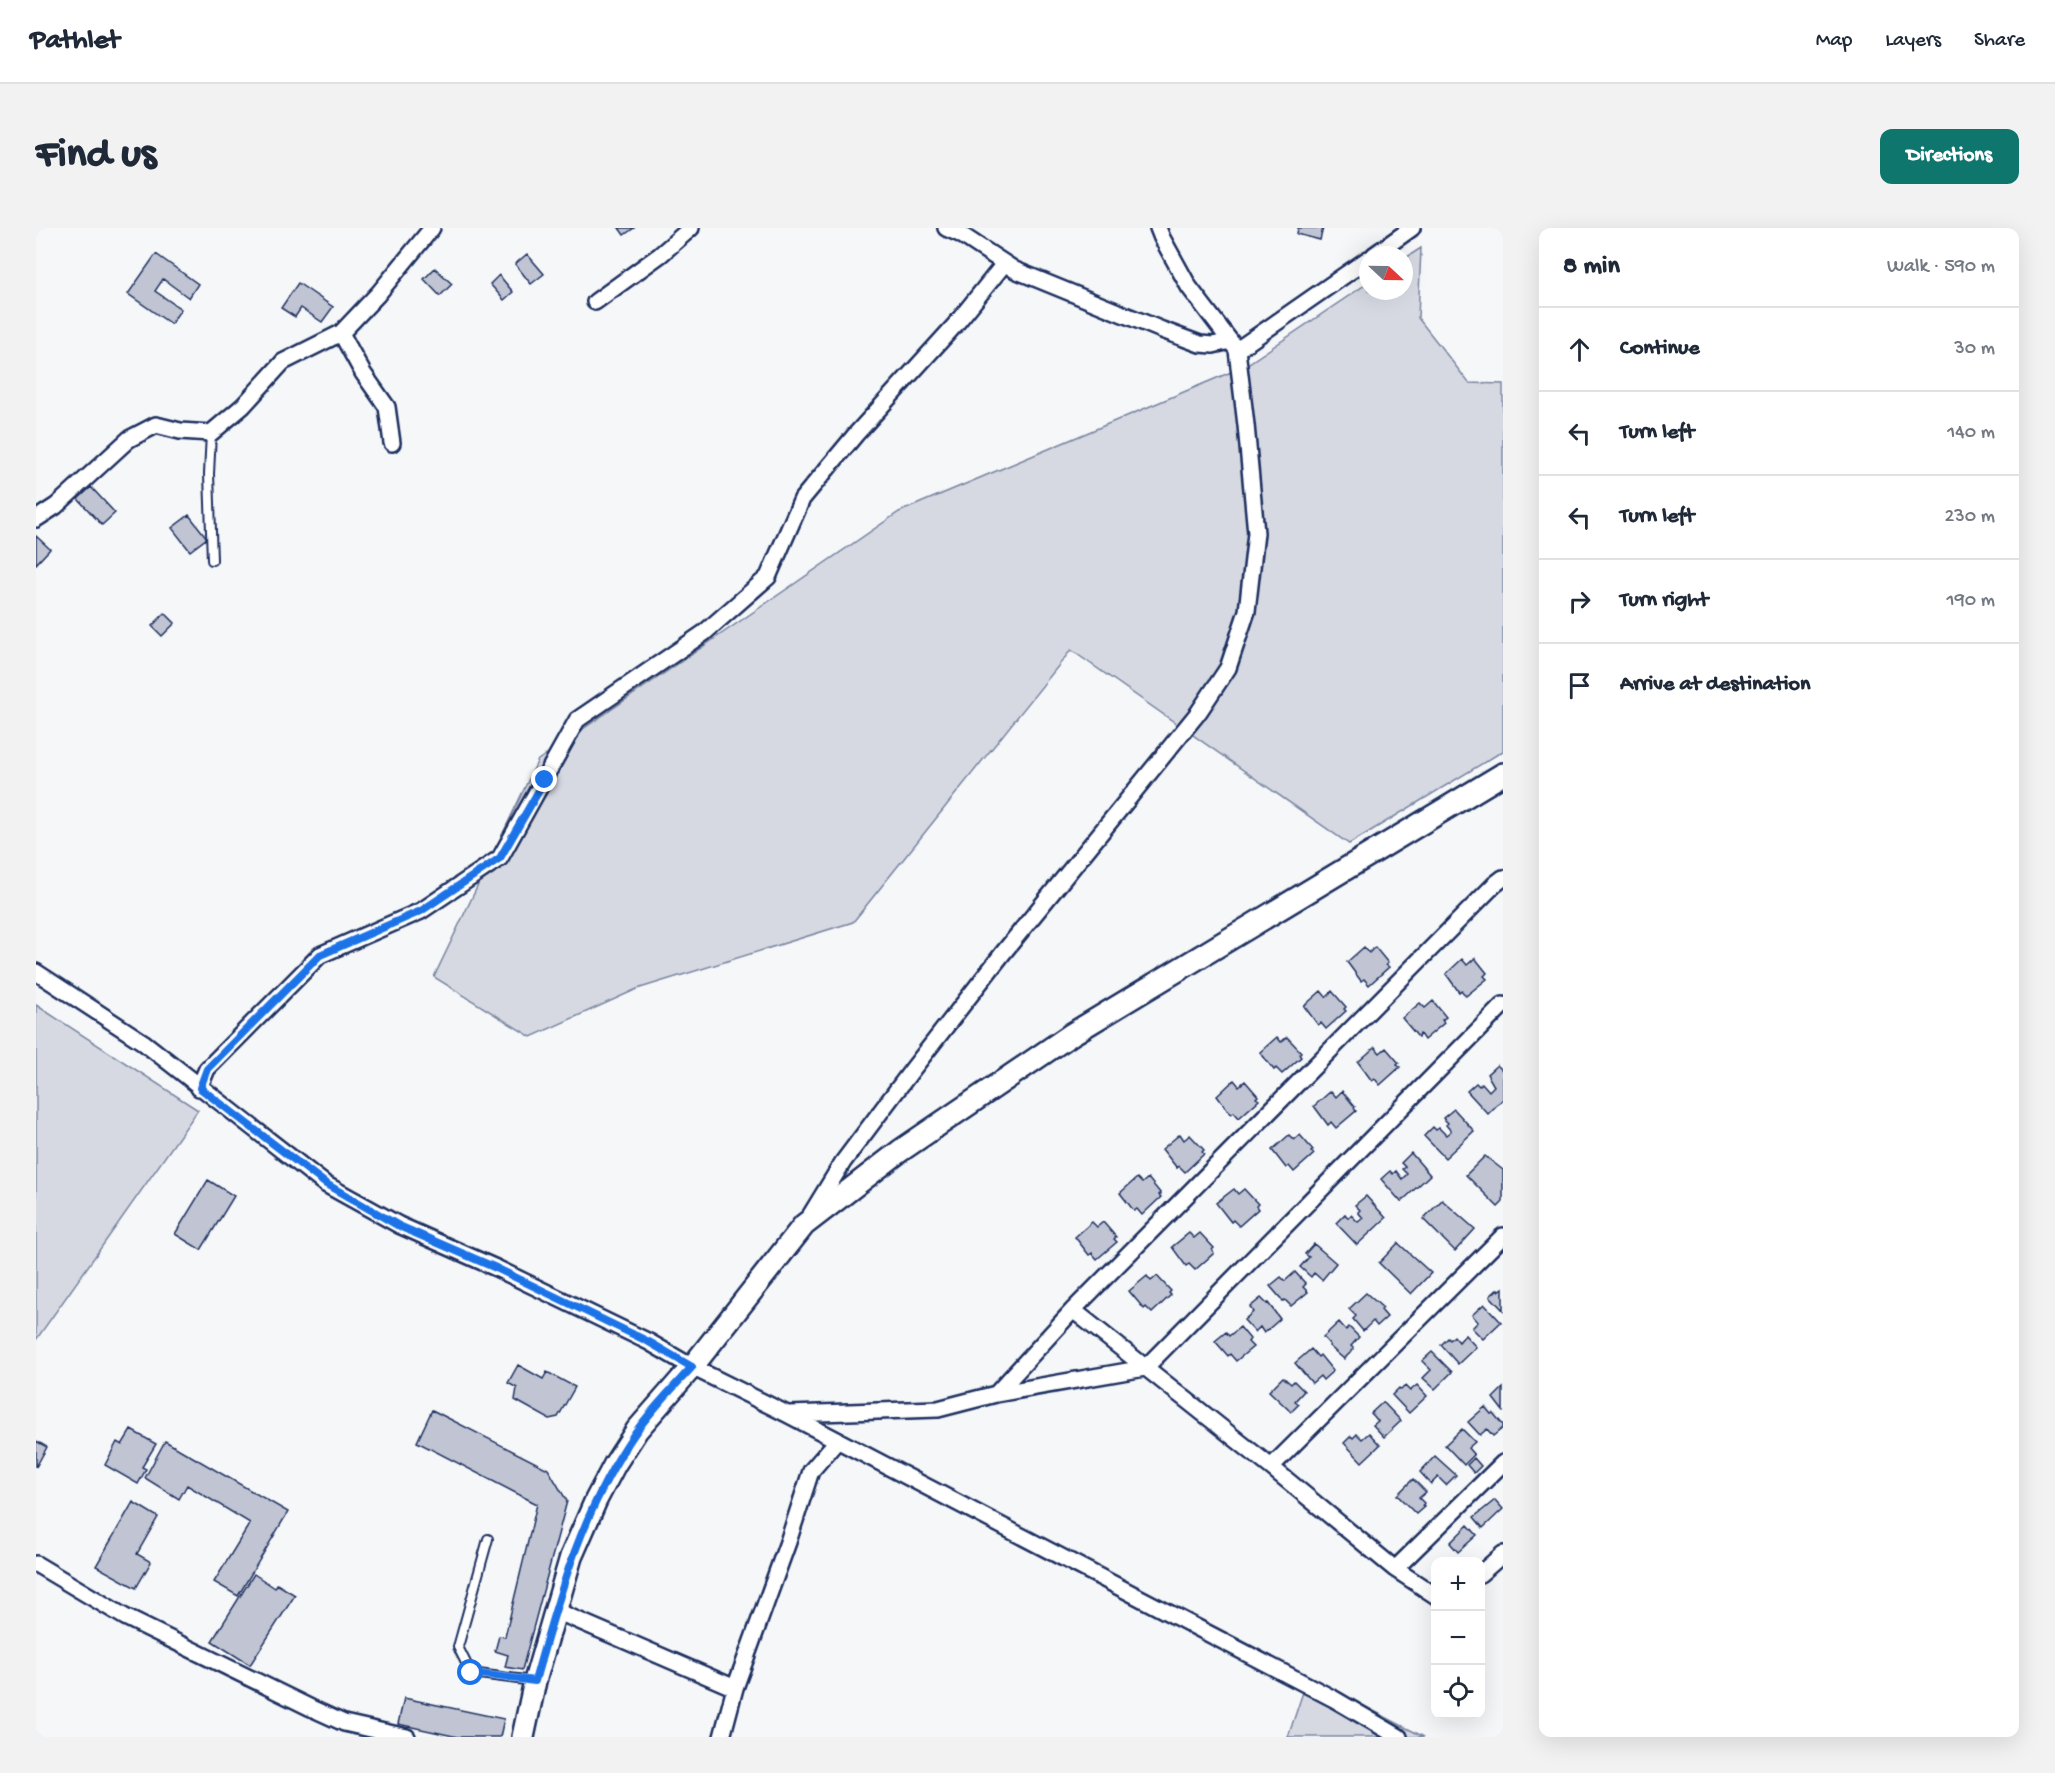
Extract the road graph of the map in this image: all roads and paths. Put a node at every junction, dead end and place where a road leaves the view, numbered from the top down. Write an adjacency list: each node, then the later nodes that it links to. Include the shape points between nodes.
1 (432, 228): 10 (street)
2 (691, 228): 9 (street)
3 (946, 228): 7 (street)
4 (1158, 228): 11 (street, via 1189,287)
5 (1412, 228): 6 (street)
6 (1387, 246)
7 (1004, 264): 11 (street, via 1200,344); 20 (street, via 802,499 768,577 704,633 577,720 500,858 421,911 320,955 207,1069)
8 (1359, 265): 11 (street)
9 (595, 302)
10 (341, 333): 12 (street, via 283,362 243,406); 13 (street, via 387,407)
11 (1234, 346): 21 (street, via 1256,533 1247,611 1228,668 1198,713 912,1070 843,1162)
12 (211, 433): 14 (street, via 156,425 129,439 57,506); 15 (lane)
13 (392, 443)
14 (36, 519)
15 (212, 560)
16 (1503, 774): 21 (street, via 1072,1034 900,1151)
17 (1503, 878): 23 (street)
18 (36, 972): 20 (street, via 142,1042)
19 (1503, 1005): 25 (street)
20 (200, 1088): 24 (street, via 326,1184 399,1226 527,1283)
21 (804, 1225): 24 (street)
22 (1503, 1236): 30 (street)
23 (1073, 1310): 25 (street); 26 (street)
24 (692, 1367): 27 (street); 37 (street, via 637,1431 615,1464 571,1557)
25 (1145, 1368): 26 (street); 30 (street)
26 (996, 1394): 27 (street, via 938,1409)
27 (787, 1414): 28 (street)
28 (837, 1441): 39 (street, via 811,1471); 43 (street)
29 (1503, 1463): 34 (street)
30 (1271, 1467): 34 (street)
31 (488, 1539): 38 (lane, via 458,1647 471,1673)
32 (1503, 1554): 35 (street)
33 (36, 1564): 40 (street, via 125,1617 311,1708 344,1723)
34 (1395, 1569): 36 (street)
35 (1485, 1570)
36 (1431, 1593)
37 (554, 1611): 38 (street); 39 (street)
38 (535, 1681): 41 (street)
39 (735, 1688): 42 (street)
40 (407, 1737)
41 (523, 1737)
42 (722, 1737)
43 (1399, 1737)

